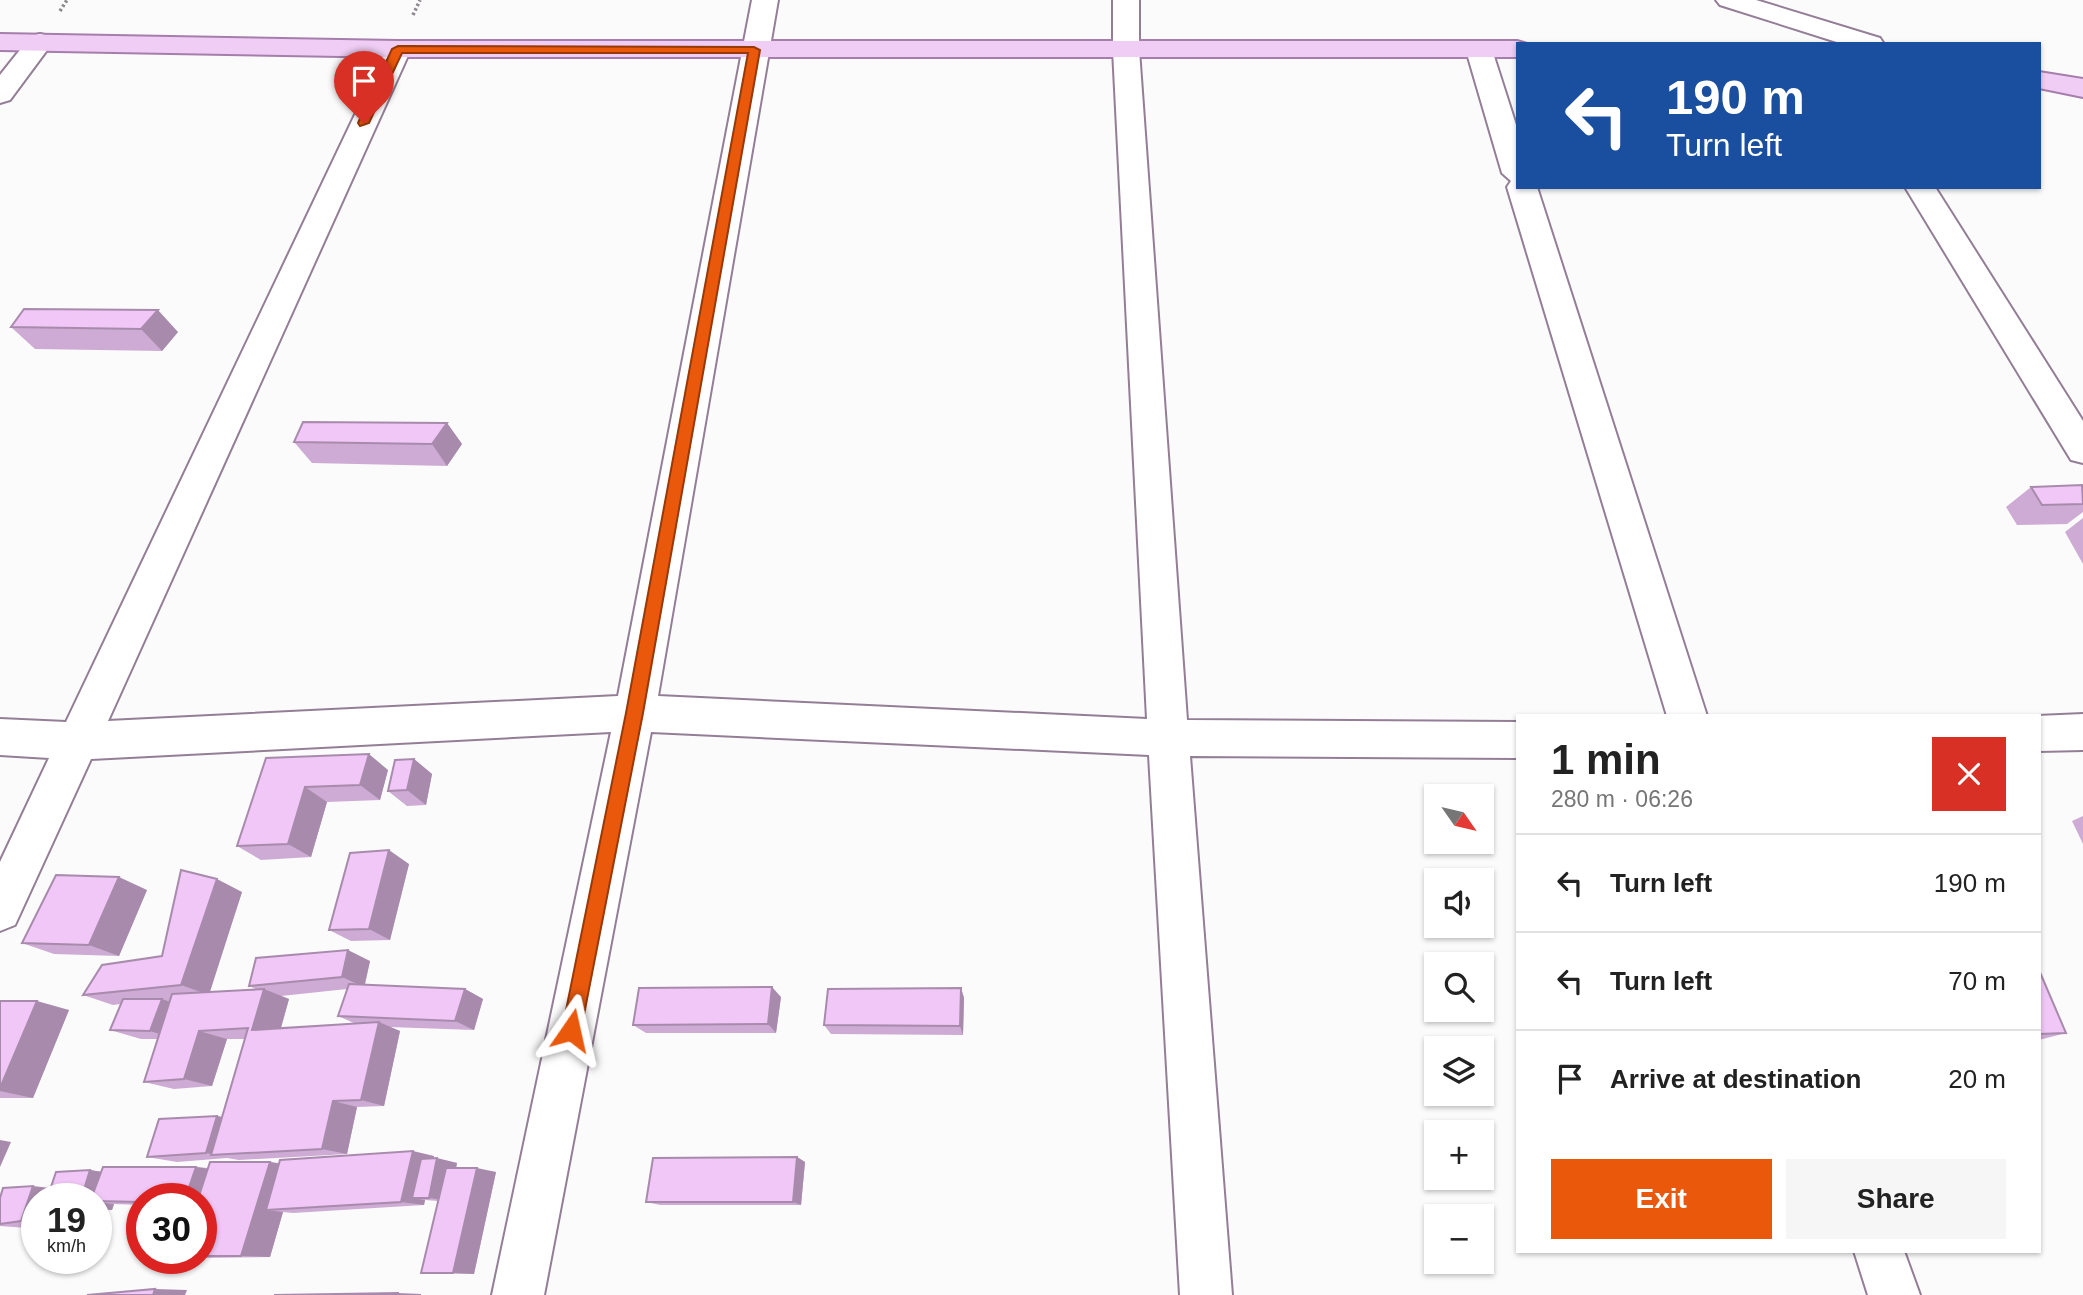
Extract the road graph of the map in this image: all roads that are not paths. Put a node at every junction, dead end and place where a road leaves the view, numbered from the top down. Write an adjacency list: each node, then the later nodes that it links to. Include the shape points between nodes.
1 (765, 0): 8 (street)
2 (1126, 0): 9 (street)
3 (1729, 0): 6 (street)
4 (0, 42): 5 (main road)
5 (40, 42): 7 (main road); 14 (street)
6 (1865, 42)
7 (398, 49): 8 (main road); 26 (street)
8 (754, 50): 9 (main road); 19 (street)
9 (1126, 50): 10 (main road); 24 (street)
10 (1479, 50): 11 (main road); 15 (street)
11 (1516, 50)
12 (2041, 80): 13 (main road)
13 (2083, 89)
14 (0, 94)
15 (1516, 170)
16 (1523, 189): 20 (street)
17 (1921, 189): 18 (street)
18 (2083, 450)
19 (635, 713): 24 (street); 26 (street); 29 (street)
20 (1686, 714)
21 (2083, 732): 22 (street)
22 (2041, 733)
23 (0, 737): 26 (street)
24 (1168, 738): 25 (street); 30 (street)
25 (1516, 740)
26 (80, 741): 27 (street)
27 (0, 909)
28 (1880, 1253): 31 (street)
29 (518, 1295)
30 (1206, 1295)
31 (1894, 1295)

